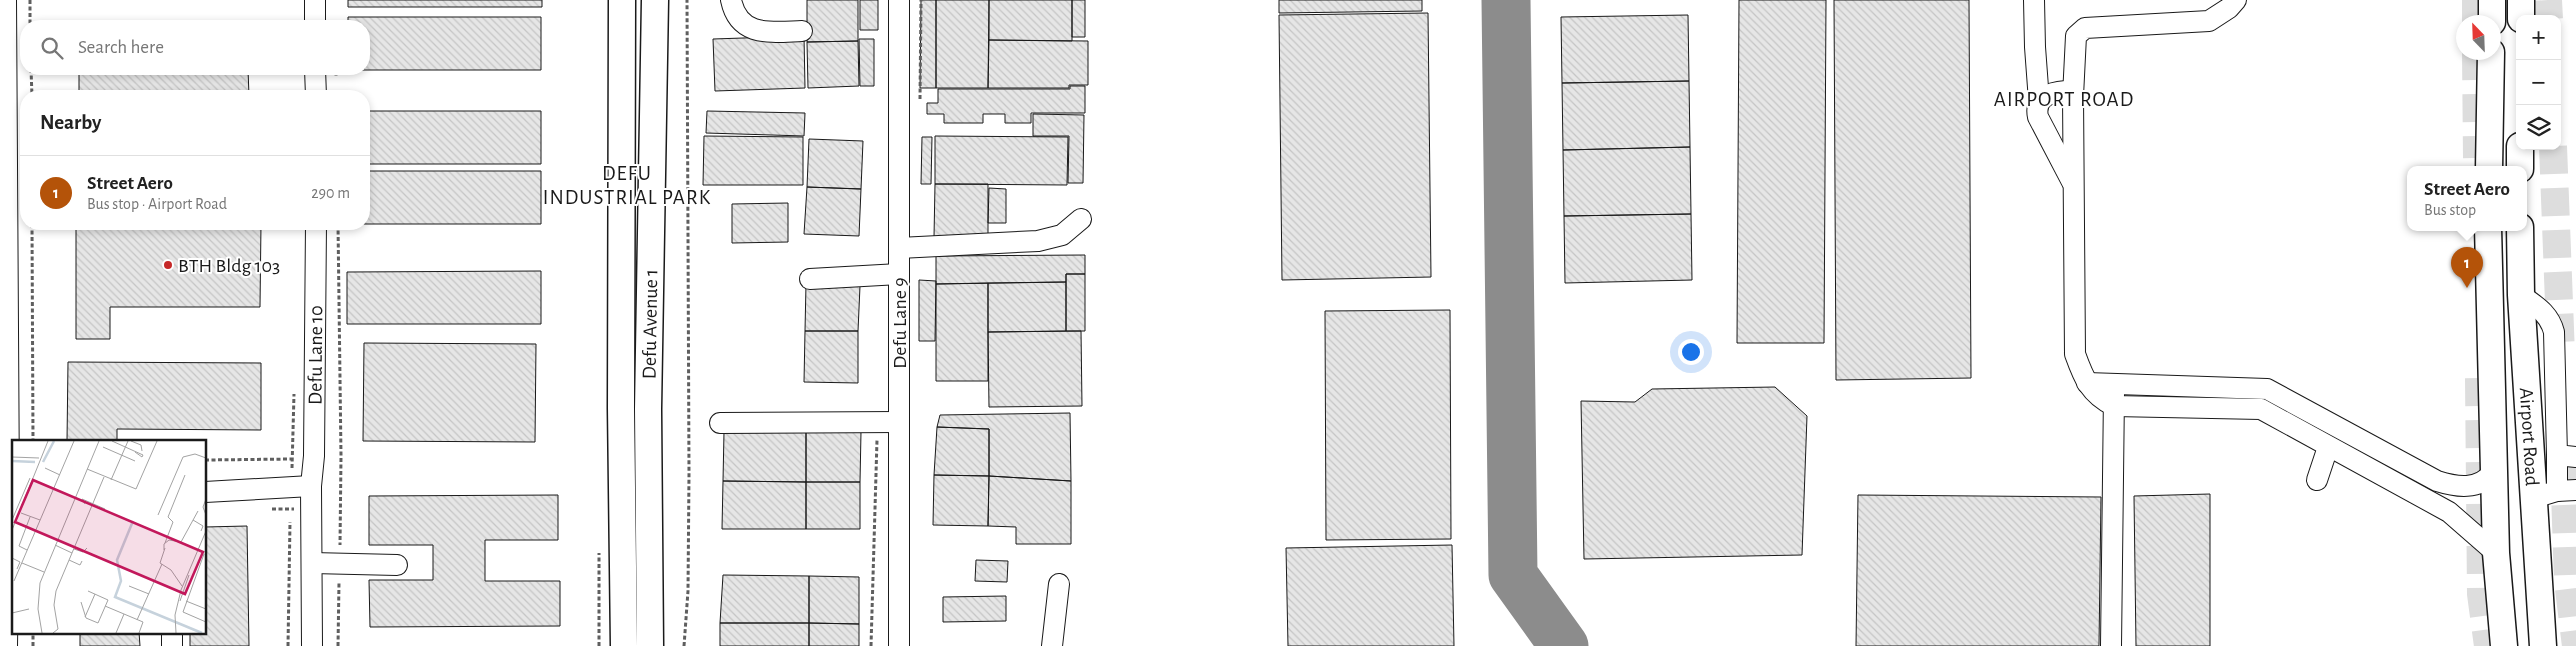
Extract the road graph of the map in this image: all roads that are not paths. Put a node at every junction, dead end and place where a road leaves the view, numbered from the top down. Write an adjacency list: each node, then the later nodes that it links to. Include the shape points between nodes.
1 (2, 0): 46 (highway)
2 (315, 0): 13 (street)
3 (622, 0): 54 (main road, Defu Avenue 1)
4 (654, 0): 55 (main road, Defu Avenue 1, via 648,409)
5 (731, 0): 14 (street, via 735,14 747,27 773,32)
6 (899, 0): 28 (street, Defu Lane 9)
7 (2034, 0): 19 (street)
8 (2236, 0): 18 (street, via 2209,21 2080,30 2076,36)
9 (2492, 0): 11 (main road)
10 (2522, 0): 12 (main road)
11 (2492, 15)
12 (2521, 15)
13 (315, 20)
14 (802, 31)
15 (2491, 60): 21 (main road)
16 (316, 75): 17 (street)
17 (316, 90)
18 (2073, 96): 19 (street, via 2066,91 2058,91); 23 (street)
19 (2039, 100): 23 (street, via 2038,117)
20 (2520, 150): 22 (main road)
21 (2489, 166)
22 (2520, 166)
23 (2074, 186): 32 (street, via 2075,354)
24 (1081, 219): 28 (street, via 1062,235 1038,241)
25 (316, 230): 43 (street, Defu Lane 10, via 314,459)
26 (2488, 231): 41 (main road, Airport Road)
27 (2520, 231): 31 (main road, Airport Road)
28 (899, 248): 29 (street, Defu Lane 9)
29 (899, 274): 30 (street); 37 (street, Defu Lane 9)
30 (810, 279)
31 (2521, 296): 40 (street, via 2544,311 2551,321); 47 (main road, Airport Road)
32 (2087, 383): 33 (street); 35 (street, via 2098,398)
33 (2114, 384): 34 (street); 35 (street)
34 (2210, 386): 36 (street); 41 (street, via 2267,389 2437,481 2466,486 2489,478)
35 (2114, 406): 36 (street); 58 (street)
36 (2210, 408): 39 (street, via 2261,409)
37 (899, 422): 38 (street); 56 (street, Defu Lane 9)
38 (720, 423)
39 (2328, 447): 42 (street); 48 (street, via 2449,512)
40 (2567, 456): 44 (street)
41 (2493, 472): 48 (main road, Airport Road)
42 (2316, 480)
43 (302, 487): 45 (street); 49 (street, Defu Lane 10)
44 (2567, 490): 47 (street)
45 (206, 492)
46 (9, 494): 52 (highway)
47 (2533, 498): 60 (main road, Airport Road)
48 (2496, 553): 59 (main road, Airport Road)
49 (312, 563): 50 (street); 53 (street, Defu Lane 10)
50 (397, 565)
51 (1059, 584): 57 (street)
52 (3, 646)
53 (312, 646)
54 (624, 646)
55 (650, 646)
56 (899, 646)
57 (1052, 646)
58 (2111, 646)
59 (2504, 646)
60 (2543, 646)

